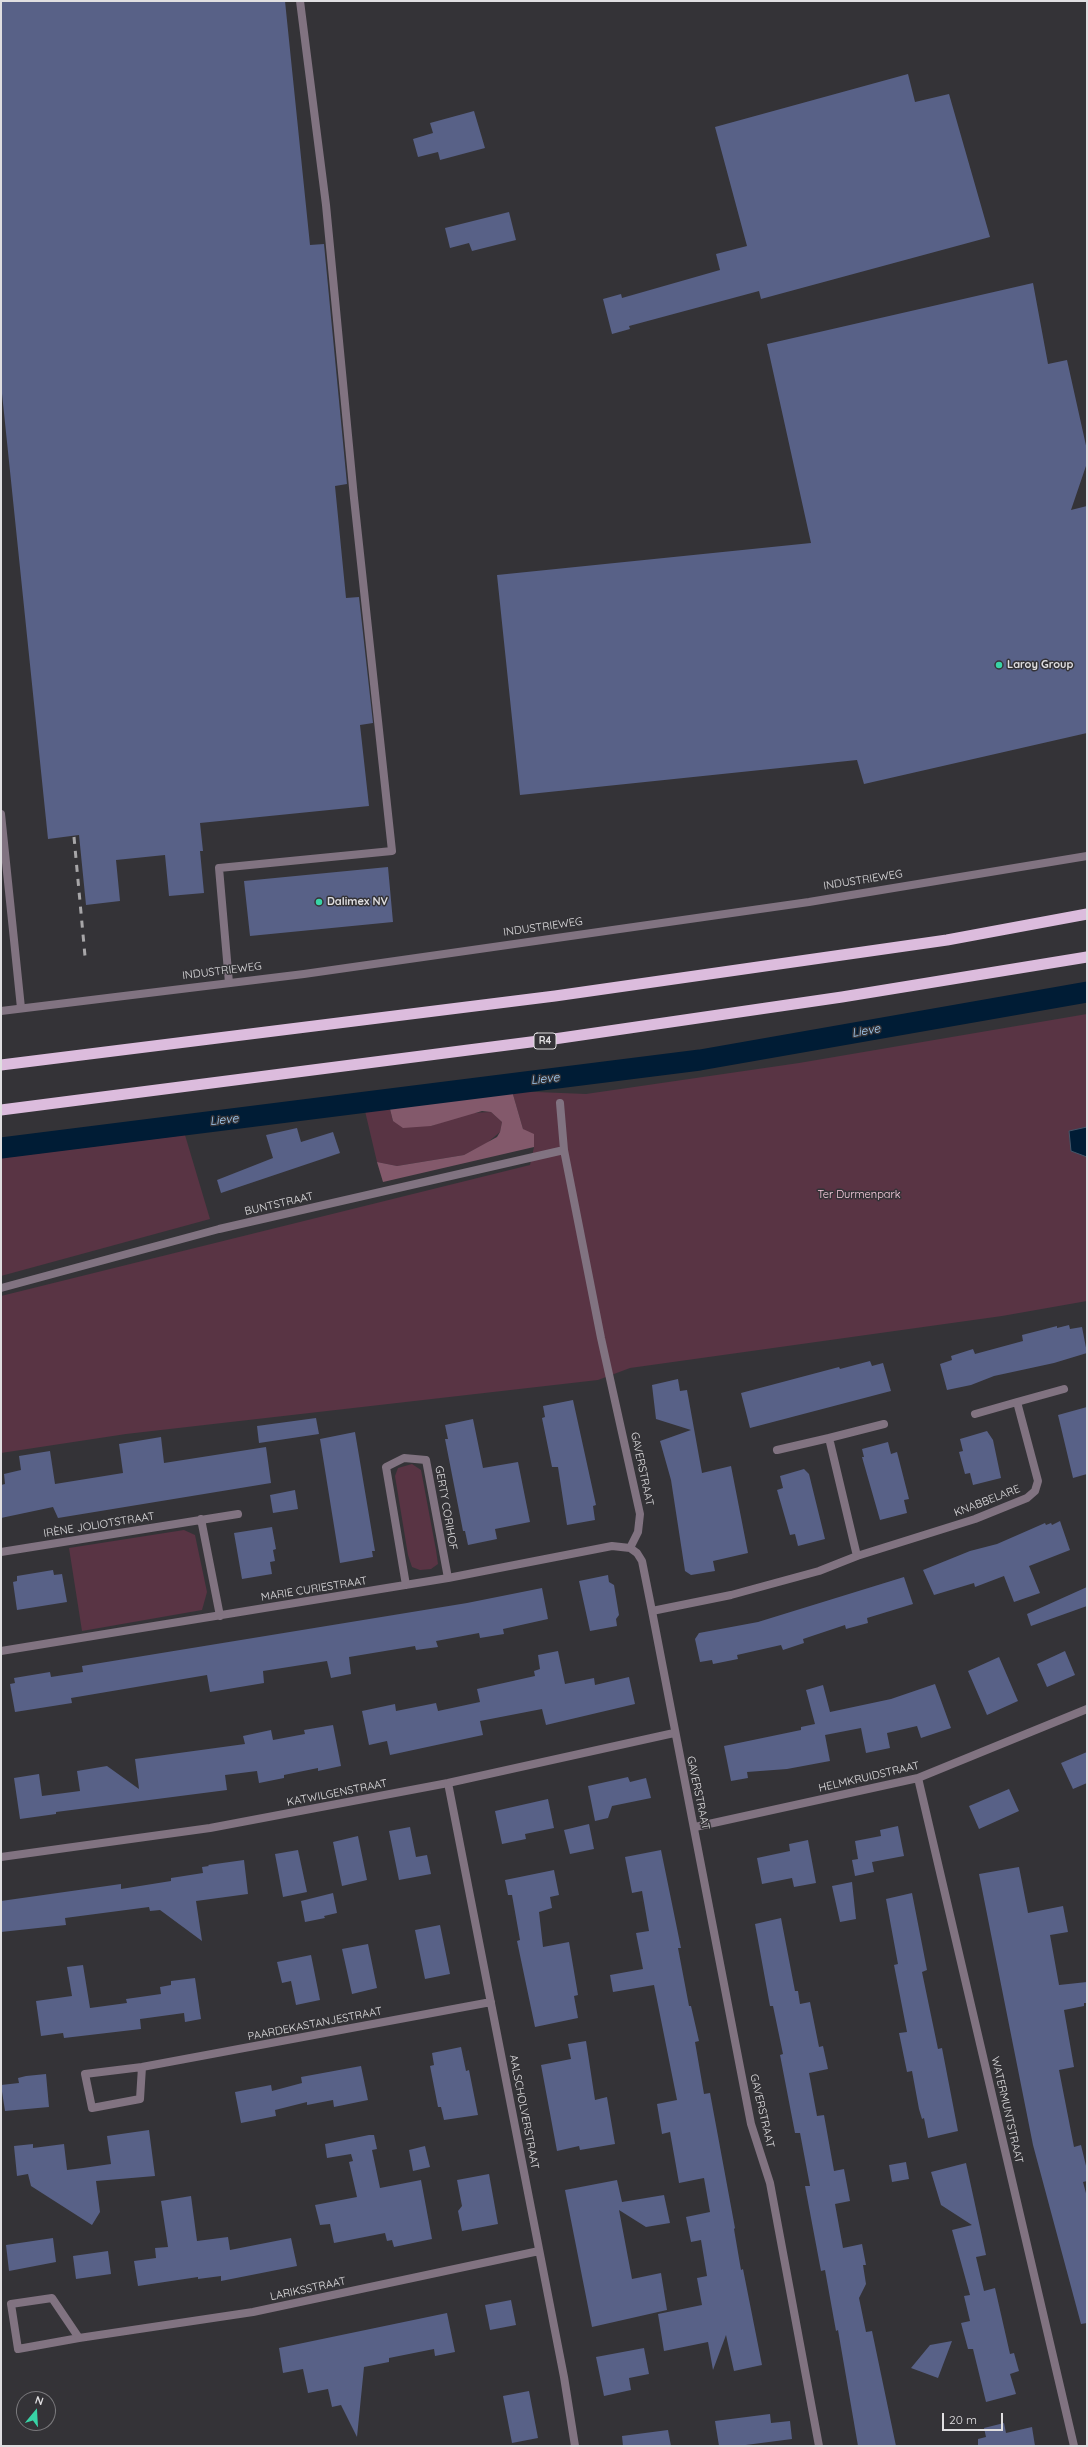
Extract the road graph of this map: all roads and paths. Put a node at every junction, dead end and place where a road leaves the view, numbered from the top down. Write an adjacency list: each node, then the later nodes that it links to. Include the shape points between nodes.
1 (300, 1): 6 (street, via 326,205 392,851 219,868)
2 (1, 814): 7 (street)
3 (1087, 856): 6 (street, INDUSTRIEWEG, via 809,902)
4 (1087, 914): 9 (highway, via 947,940 556,996)
5 (1087, 957): 11 (highway, R4, via 842,997 554,1039)
6 (229, 983): 7 (street, INDUSTRIEWEG)
7 (21, 1008): 8 (street, INDUSTRIEWEG)
8 (1, 1011)
9 (1, 1065)
10 (560, 1104): 12 (street, GAVERSTRAAT)
11 (1, 1110)
12 (564, 1150): 13 (street, BUNTSTRAAT, via 219,1229); 22 (street, GAVERSTRAAT, via 601,1338 640,1514 638,1532)
13 (1, 1288)
14 (1064, 1389): 15 (street)
15 (1017, 1402): 16 (street); 24 (street, KNABBELARE, via 1038,1482 1035,1491 1027,1498 975,1519)
16 (976, 1414)
17 (884, 1424): 18 (street)
18 (829, 1438): 19 (street); 24 (street)
19 (777, 1450)
20 (238, 1514): 21 (street, IRÈNE JOLIOTSTRAAT)
21 (201, 1519): 23 (street, IRÈNE JOLIOTSTRAAT); 28 (street)
22 (630, 1548): 25 (street, MARIE CURIESTRAAT, via 612,1546); 27 (street, GAVERSTRAAT, via 642,1561)
23 (1, 1552)
24 (857, 1556): 27 (street, KNABBELARE, via 819,1571 772,1584)
25 (448, 1578): 26 (street, MARIE CURIESTRAAT); 26 (street, GERTY CORIHOF, via 426,1460 404,1458 386,1467)
26 (406, 1585): 28 (street, MARIE CURIESTRAAT)
27 (652, 1611): 31 (street, GAVERSTRAAT)
28 (220, 1616): 29 (street, MARIE CURIESTRAAT)
29 (1, 1651)
30 (1087, 1709): 32 (street, HELMKRUIDSTRAAT)
31 (674, 1733): 33 (street, KATWILGENSTRAAT); 34 (street, GAVERSTRAAT)
32 (918, 1778): 34 (street, HELMKRUIDSTRAAT); 42 (street, WATERMUNTSTRAAT)
33 (448, 1783): 35 (street, KATWILGENSTRAAT, via 210,1828); 36 (street, AALSCHOLVERSTRAAT)
34 (695, 1827): 41 (street, GAVERSTRAAT, via 751,2124 770,2184)
35 (1, 1857)
36 (492, 2002): 37 (street, PAARDEKASTANJESTRAAT); 38 (street, AALSCHOLVERSTRAAT)
37 (142, 2067): 37 (street, PAARDEKASTANJESTRAAT, via 85,2074 92,2108 140,2099)
38 (539, 2251): 39 (street, LARIKSSTRAAT, via 253,2312); 40 (street, AALSCHOLVERSTRAAT)
39 (79, 2338): 39 (street, LARIKSSTRAAT, via 52,2298 11,2304 18,2349)
40 (575, 2446)
41 (819, 2446)
42 (1074, 2446)

